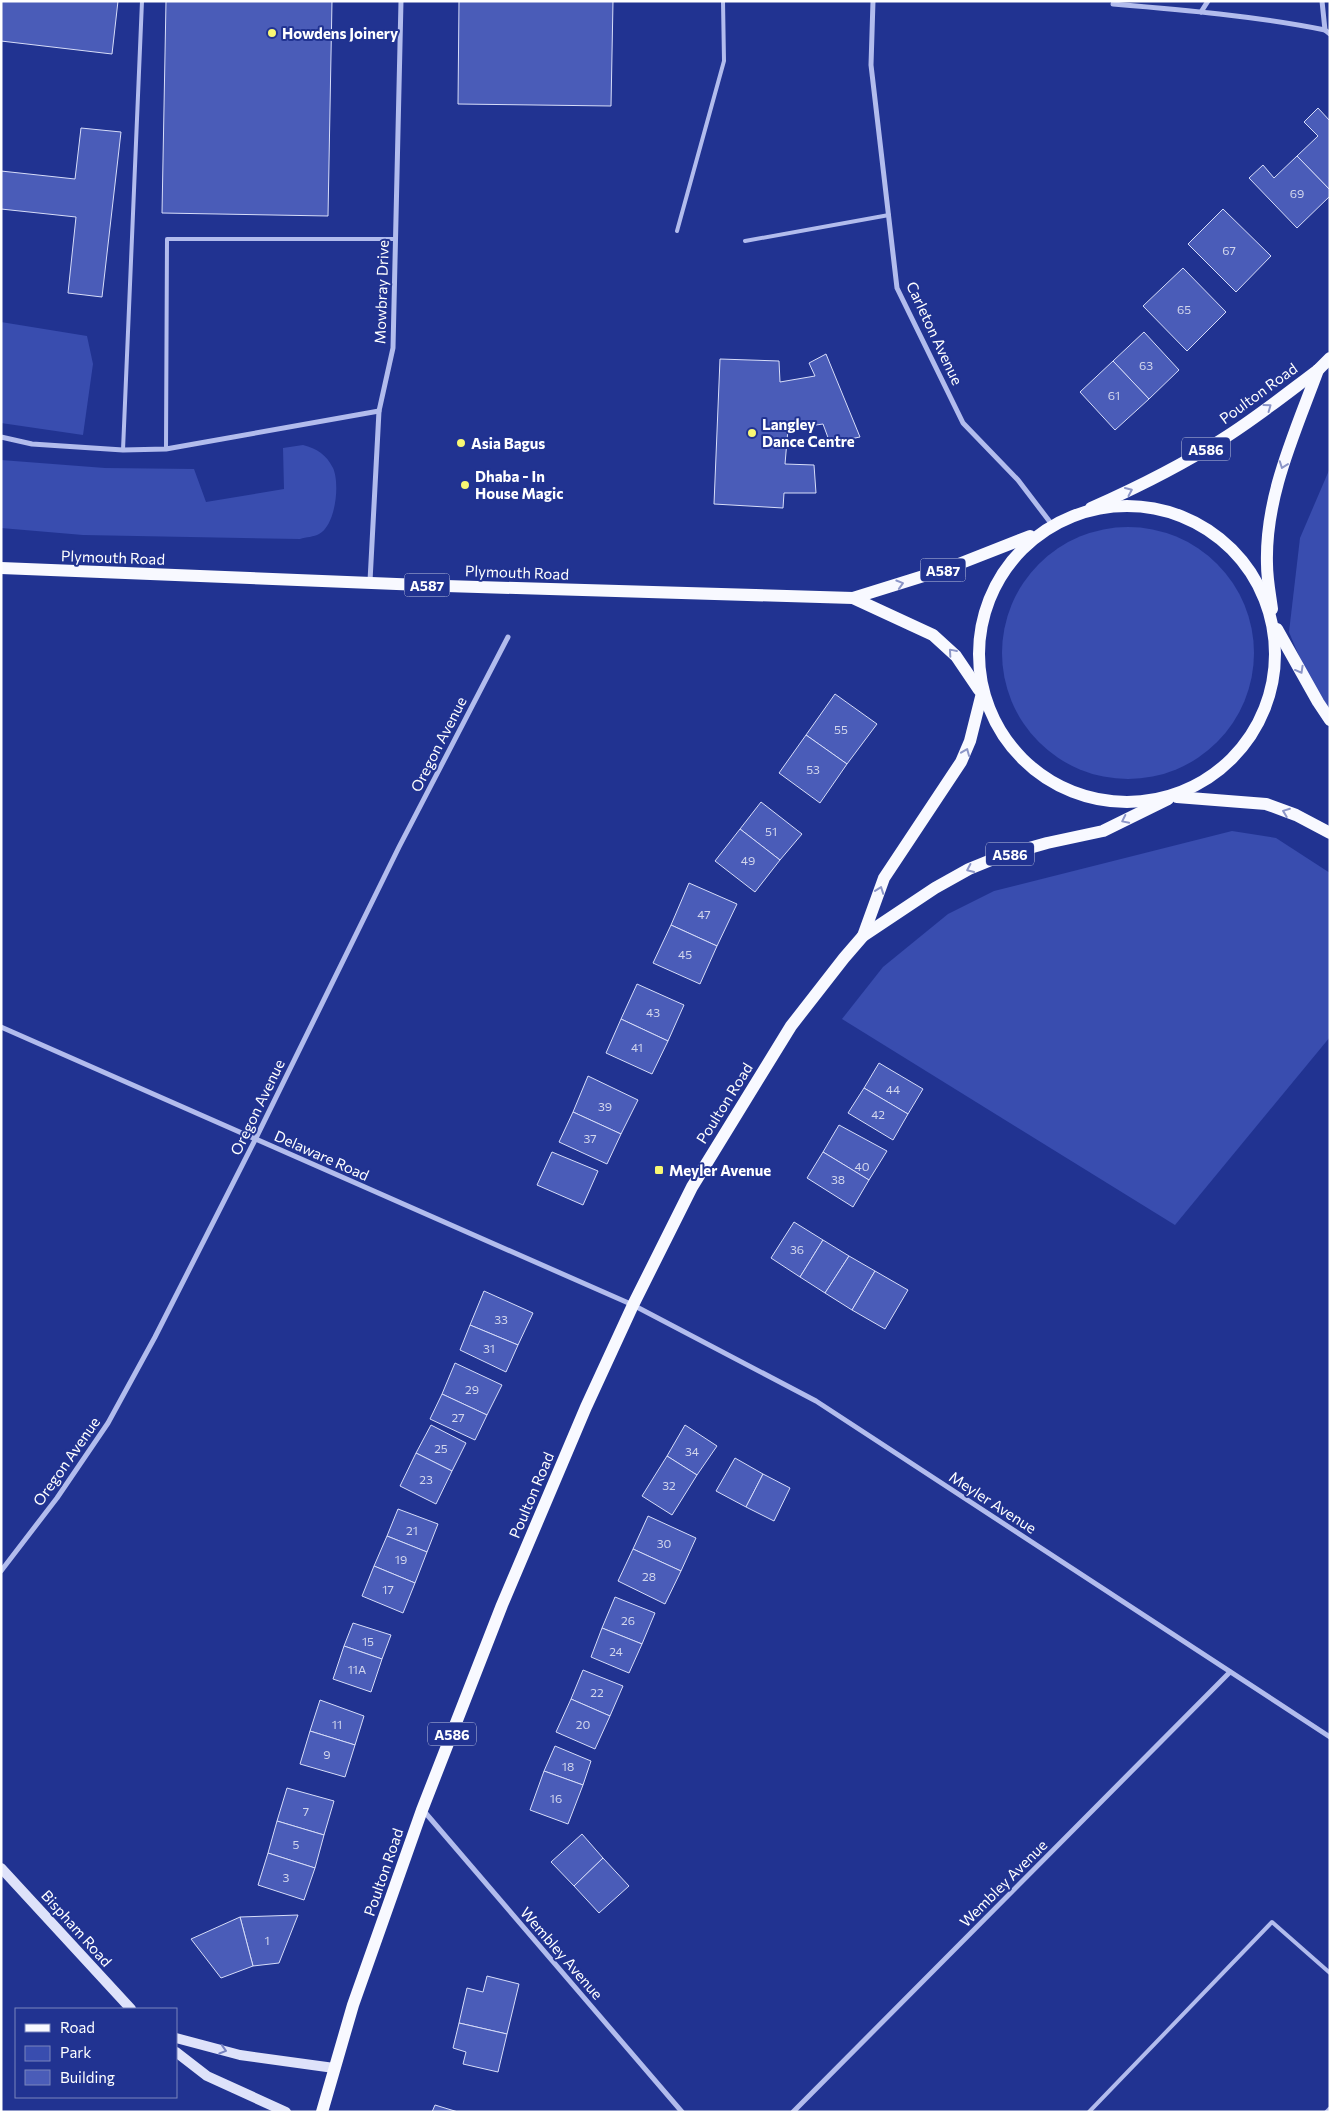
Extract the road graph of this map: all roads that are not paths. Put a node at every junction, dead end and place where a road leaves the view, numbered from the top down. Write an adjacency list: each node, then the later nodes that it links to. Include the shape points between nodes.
1 (142, 1): 18 (lane)
2 (401, 1): 12 (street, Mowbray Drive)
3 (723, 1): 11 (lane, via 724,61)
4 (873, 1): 10 (street, Carleton Avenue, via 871,64)
5 (1208, 1): 8 (street)
6 (1322, 1): 9 (street)
7 (1113, 4): 8 (street)
8 (1201, 12): 9 (street, via 1283,22)
9 (1328, 32)
10 (889, 215): 13 (lane); 21 (street, Carleton Avenue, via 897,288 963,423 1018,480)
11 (677, 231)
12 (395, 238): 16 (street, Mowbray Drive, via 393,348); 19 (lane, via 167,239)
13 (745, 241)
14 (1330, 358): 15 (main road, Poulton Road / A586)
15 (1318, 370): 20 (main road, Poulton Road / A586, one-way to 15, via 1186,462); 26 (main road, Poulton Road / A586, one-way to 26, via 1273,500 1267,564)
16 (379, 411): 19 (street); 24 (street, Mowbray Drive)
17 (1, 437): 18 (street, via 32,444)
18 (123, 450): 19 (street)
19 (166, 450)
20 (1084, 511): 21 (main road); 26 (main road, via 1124,508 1160,513 1210,532 1236,555)
21 (1050, 522): 22 (main road)
22 (1030, 536): 25 (main road, Plymouth Road / A587, one-way to 22, via 946,569); 28 (main road, via 999,579 985,614 979,662)
23 (1, 568): 24 (main road, Plymouth Road / A587)
24 (370, 582): 25 (main road, Plymouth Road / A587)
25 (853, 598): 28 (main road, Plymouth Road / A587, one-way to 25, via 956,656 933,635)
26 (1275, 622): 29 (main road, one-way to 29); 30 (main road, Poulton Road, via 1277,657 1272,691 1262,718 1226,764 1198,785)
27 (508, 637): 34 (street, Oregon Avenue, via 399,846)
28 (981, 695): 30 (main road, via 1004,737 1043,774 1087,794 1139,800); 32 (main road, Poulton Road / A586, one-way to 28, via 884,878 961,762 970,741)
29 (1330, 720)
30 (1173, 798): 31 (main road, one-way to 30, via 1266,804); 32 (main road, Poulton Road / A586, one-way to 32, via 1103,831 1001,856 969,869)
31 (1330, 833)
32 (863, 936): 35 (main road, Poulton Road / A586, via 791,1026 692,1187)
33 (1, 1027): 34 (street, Delaware Road)
34 (255, 1140): 35 (street, Delaware Road); 36 (street, Oregon Avenue, via 108,1423 57,1498)
35 (633, 1305): 37 (street, Meyler Avenue, via 816,1401); 39 (main road, Poulton Road / A586, via 502,1605)
36 (1, 1571)
37 (1230, 1672): 38 (street, Meyler Avenue); 49 (street, Wembley Avenue)
38 (1330, 1737)
39 (422, 1810): 45 (main road, Poulton Road / A586); 48 (street, Wembley Avenue)
40 (1, 1868): 42 (main road, Bispham Road)
41 (1330, 1974): 50 (lane, via 1272,1922)
42 (130, 2008)
43 (178, 2039): 45 (main road, one-way to 45, via 240,2055)
44 (178, 2054): 46 (main road, via 207,2076)
45 (334, 2068): 47 (main road, Poulton Road / A586)
46 (286, 2112)
47 (322, 2112)
48 (682, 2112)
49 (794, 2112)
50 (1089, 2112)

